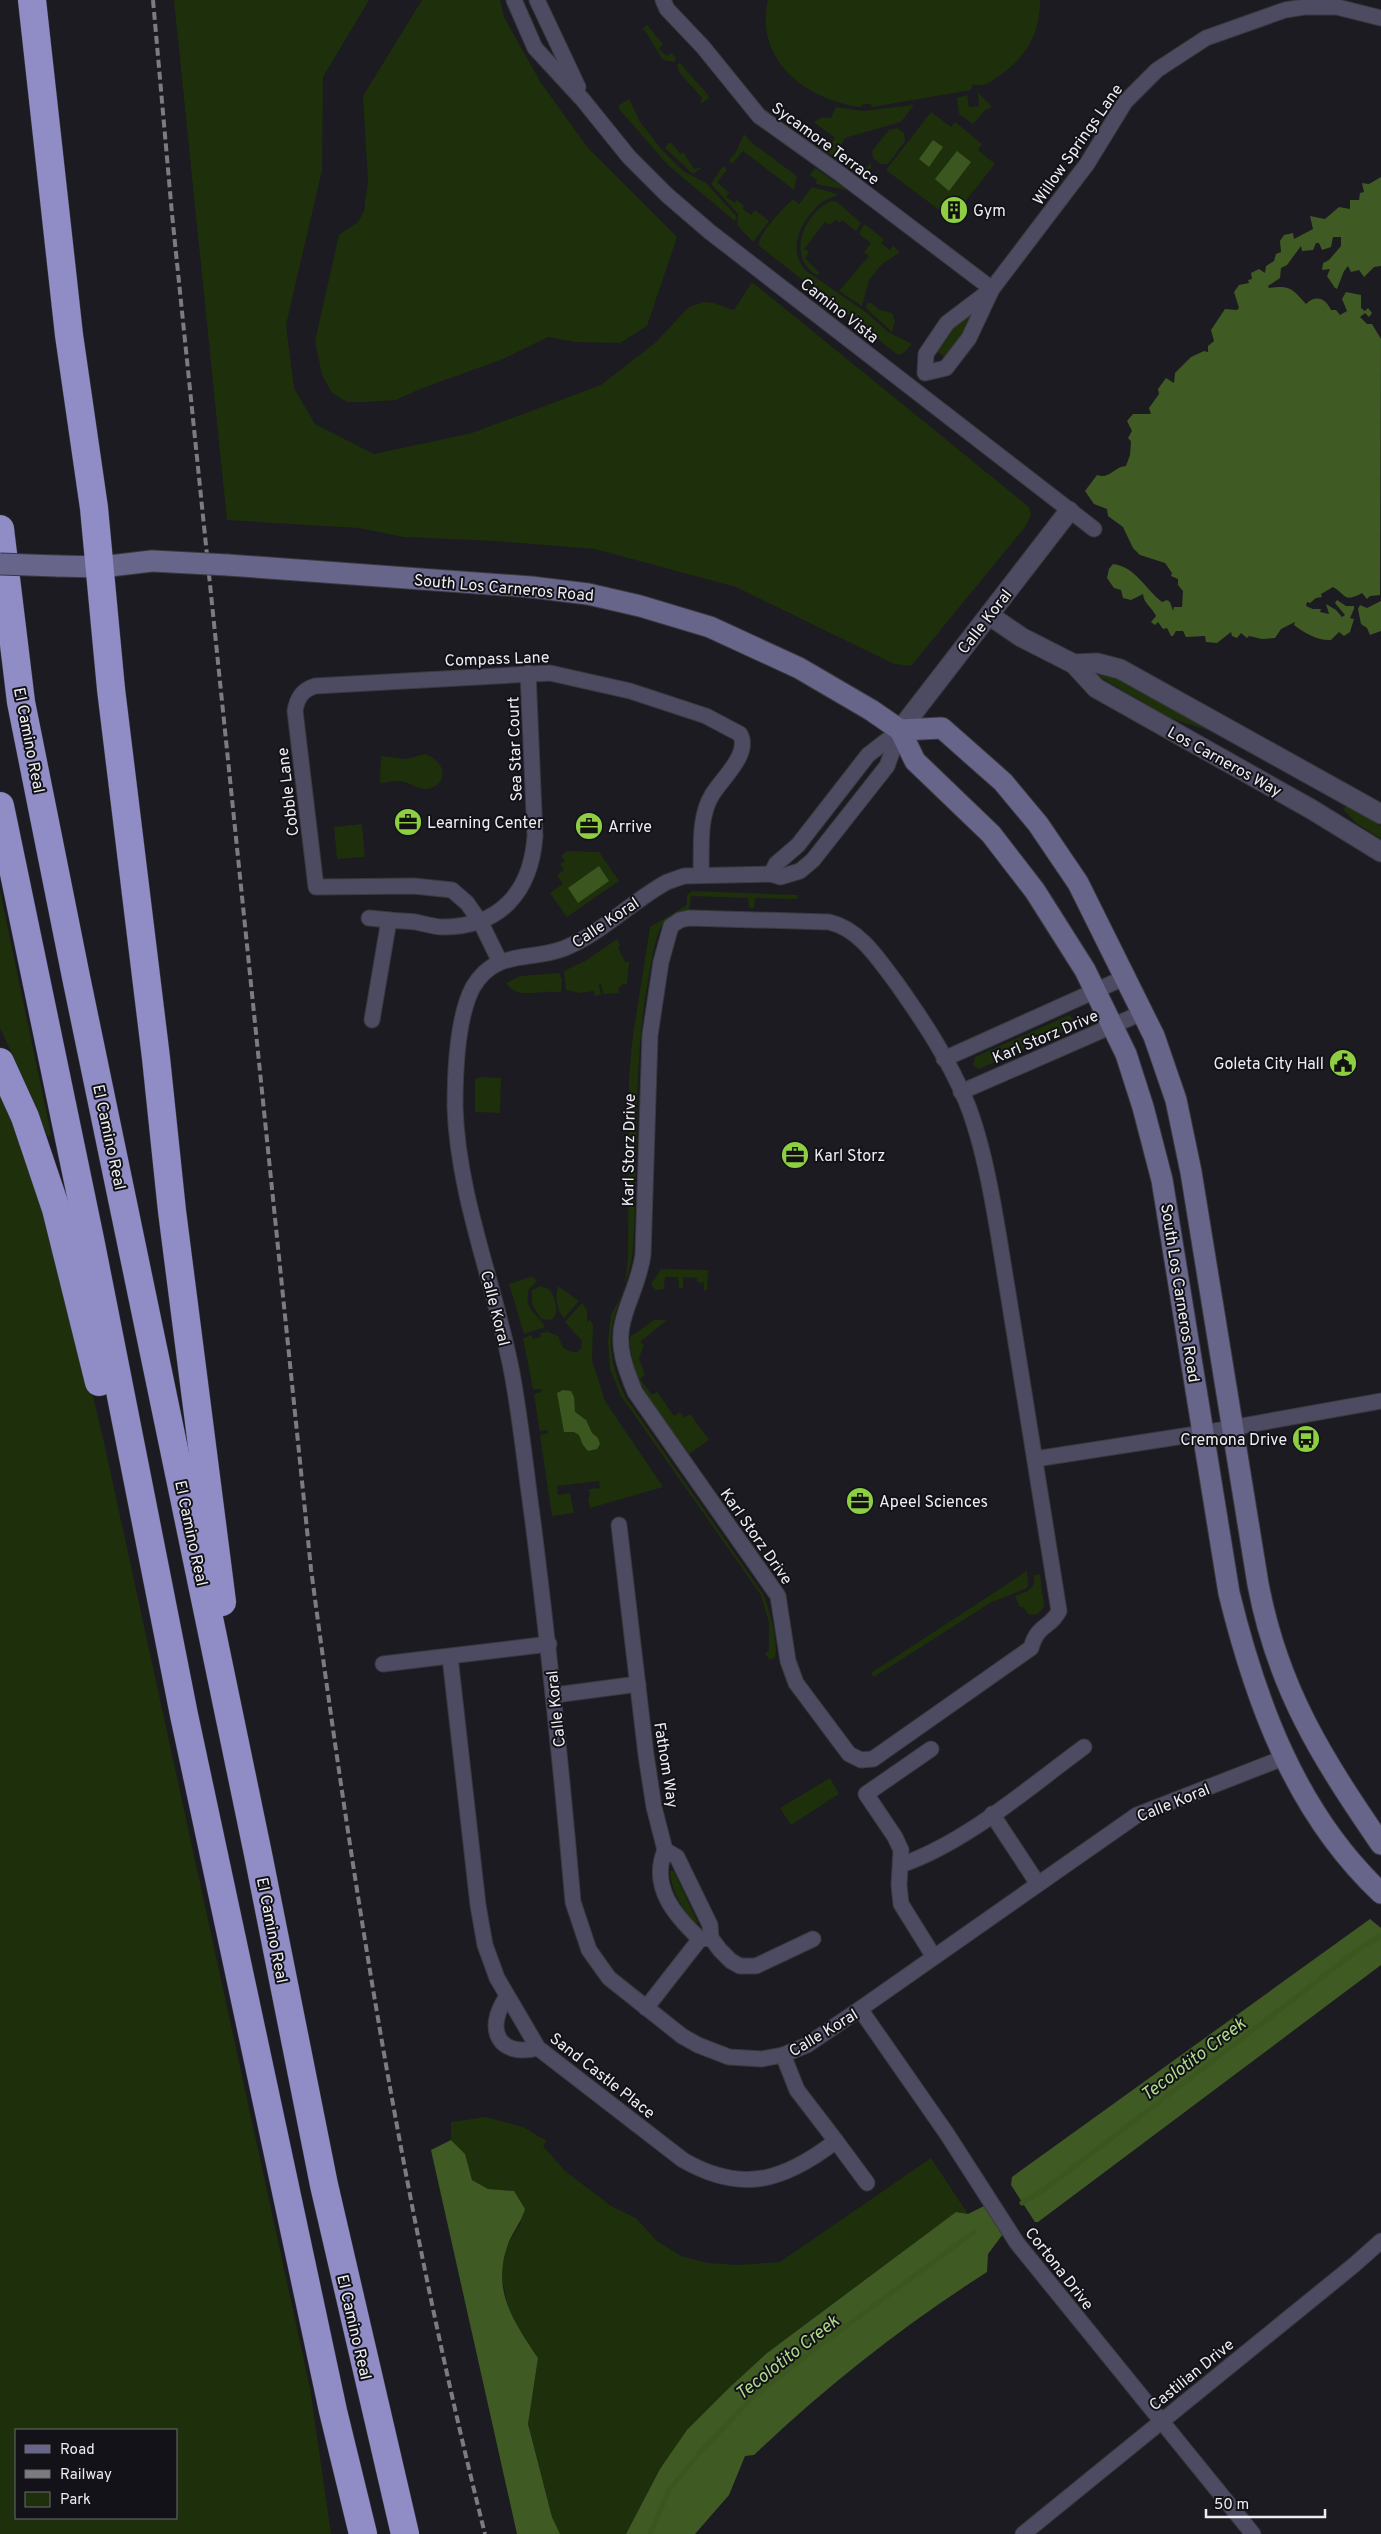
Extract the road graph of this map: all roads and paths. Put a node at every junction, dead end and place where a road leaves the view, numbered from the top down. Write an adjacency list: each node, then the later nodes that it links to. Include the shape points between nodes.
1 (32, 0): 14 (highway, via 68,335)
2 (514, 0): 6 (street, Camino Vista, via 535,48)
3 (537, 0): 6 (street, Camino Vista)
4 (663, 0): 7 (street, Sycamore Terrace, via 667,9 703,47 759,116)
5 (1381, 18): 7 (street, Willow Springs Lane, via 1337,7 1304,7 1266,16 1206,38 1180,53 1147,78 1125,102 1087,164)
6 (584, 100): 9 (street, Camino Vista, via 667,196)
7 (992, 289): 8 (street, Willow Springs Lane, via 947,324 926,354); 8 (street, Willow Springs Lane, via 969,338 946,368)
8 (925, 373): 9 (street)
9 (912, 388): 10 (street, Camino Vista)
10 (1069, 511): 12 (street, Camino Vista); 15 (street, Calle Koral)
11 (0, 529): 56 (highway, El Camino Real, via 21,702)
12 (1094, 529)
13 (0, 564): 14 (main road, South Los Carneros Road, bridge)
14 (101, 567): 19 (main road, South Los Carneros Road, bridge, via 152,561 228,565 588,594 710,627 798,668); 56 (highway, via 101,600 172,1211 225,1622 263,1818)
15 (989, 615): 16 (street, Los Carneros Way, via 1021,637); 19 (street, Calle Koral)
16 (1074, 664): 20 (street, Los Carneros Way, via 1097,663 1120,669); 22 (street, Los Carneros Way, via 1096,688)
17 (528, 673): 18 (street, Compass Lane, via 316,686); 26 (street, Compass Lane, via 558,674 630,691 706,716 737,732 742,739 740,755 705,811); 29 (street, Sea Star Court, via 534,854 525,879 511,900 497,914)
18 (301, 694): 29 (street, Cobble Lane, via 295,711 316,887 439,887 452,890 462,898)
19 (900, 730): 25 (street, Calle Koral, via 868,755 798,845 776,864); 25 (street, Calle Koral, via 887,766 813,860 800,871 780,877); 31 (main road, South Los Carneros Road, via 942,728 1003,782 1038,824 1078,883); 32 (main road, South Los Carneros Road, via 915,761 991,834 1035,891)
20 (1326, 782): 22 (street); 23 (street, Los Carneros Way)
21 (0, 806): 49 (highway)
22 (1311, 809): 24 (street, Los Carneros Way)
23 (1381, 814)
24 (1381, 852)
25 (771, 874): 26 (street, Calle Koral)
26 (702, 875): 30 (street, Calle Koral, via 684,876 667,882 567,948)
27 (369, 918): 28 (street)
28 (389, 920): 29 (street, via 440,927); 34 (street)
29 (481, 923): 30 (street)
30 (500, 962): 44 (street, Calle Koral, via 477,982 467,1002 459,1044 455,1107 470,1208 513,1379)
31 (1126, 977): 32 (street, Karl Storz Drive); 33 (main road, South Los Carneros Road)
32 (1097, 990): 35 (main road, South Los Carneros Road); 36 (street, Karl Storz Drive)
33 (1144, 1012): 35 (street, Karl Storz Drive); 40 (main road, South Los Carneros Road, via 1176,1100 1184,1136)
34 (372, 1020)
35 (1114, 1026): 38 (street, Karl Storz Drive); 41 (main road, South Los Carneros Road, via 1143,1107 1162,1180)
36 (944, 1060): 38 (street, Karl Storz Drive); 42 (street, Karl Storz Drive, via 930,1030 879,959 853,932 841,925 689,918 671,926 661,962 650,1035 643,1255 640,1277 623,1322 623,1362 635,1392 778,1596 788,1661 796,1683 849,1754 861,1760 873,1759 1031,1648 1035,1635 1055,1619 1059,1611)
37 (0, 1062): 49 (highway, via 26,1116 56,1209 116,1459)
38 (961, 1092): 42 (street, Karl Storz Drive, via 982,1152)
39 (1381, 1401): 40 (street)
40 (1234, 1427): 41 (street); 54 (main road, South Los Carneros Road, via 1258,1584 1274,1647 1292,1698 1317,1747)
41 (1203, 1433): 42 (street); 52 (main road, South Los Carneros Road, via 1237,1627 1262,1708)
42 (1035, 1459)
43 (620, 1525): 47 (street, Fathom Way)
44 (549, 1644): 45 (street); 48 (street, Calle Koral)
45 (450, 1657): 46 (street); 63 (street, Sand Castle Place, via 478,1905 485,1944)
46 (383, 1664)
47 (638, 1684): 48 (street); 55 (street, Fathom Way, via 654,1806)
48 (555, 1695): 64 (street, Calle Koral, via 575,1909 590,1950 609,1978)
49 (184, 1715): 71 (highway)
50 (1084, 1747): 53 (street)
51 (931, 1749): 57 (street, via 866,1794 895,1837 901,1850)
52 (1283, 1758): 58 (street, Calle Koral, via 1137,1815); 59 (main road, South Los Carneros Road, via 1310,1805 1340,1847)
53 (992, 1814): 57 (street, via 926,1856); 58 (street)
54 (1381, 1844)
55 (665, 1850): 60 (street, Fathom Way, via 677,1857 710,1925); 60 (street, Fathom Way, via 660,1863 666,1896 680,1920)
56 (258, 1854): 75 (highway, El Camino Real, via 324,2185)
57 (901, 1865): 62 (street, via 898,1884 901,1904)
58 (1038, 1884): 62 (street, Calle Koral)
59 (1381, 1893)
60 (705, 1938): 61 (street, Fathom Way, via 731,1961 748,1967); 64 (street)
61 (813, 1939)
62 (934, 1957): 65 (street, Calle Koral)
63 (506, 1998): 66 (street, Sand Castle Place); 66 (street, via 496,2018 496,2034 500,2041 518,2050)
64 (646, 2008): 67 (street, Calle Koral, via 682,2036 729,2057 762,2059)
65 (860, 2009): 67 (street, Calle Koral, via 807,2045); 72 (street, Cortona Drive, via 1017,2243)
66 (538, 2048): 68 (street, Sand Castle Place, via 683,2160 724,2179 764,2180 782,2174 801,2166)
67 (783, 2055): 68 (street, via 797,2090)
68 (836, 2141): 69 (street)
69 (867, 2183)
70 (1381, 2241): 72 (street, Castilian Drive)
71 (333, 2411): 73 (highway); 74 (highway)
72 (1161, 2421): 76 (street, Castilian Drive); 77 (street, Cortona Drive)
73 (348, 2534)
74 (363, 2534)
75 (405, 2534)
76 (1023, 2534)
77 (1253, 2534)

